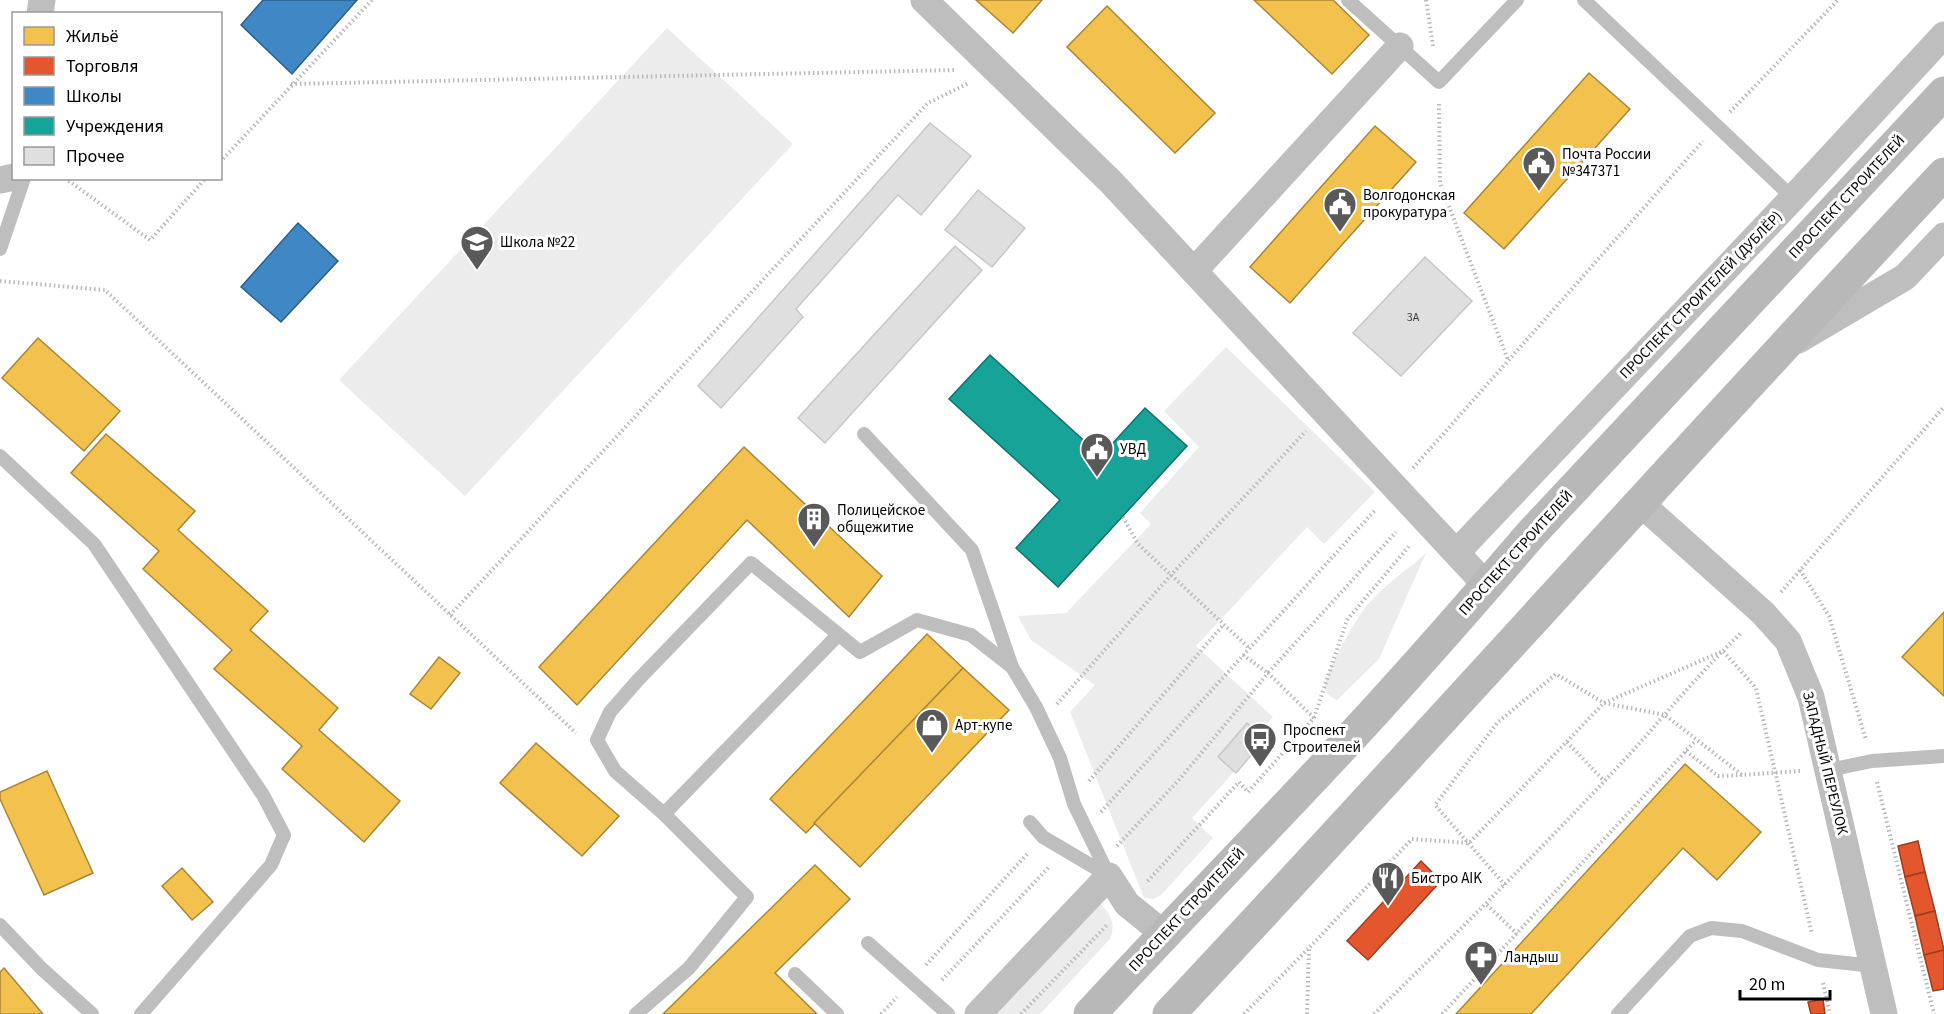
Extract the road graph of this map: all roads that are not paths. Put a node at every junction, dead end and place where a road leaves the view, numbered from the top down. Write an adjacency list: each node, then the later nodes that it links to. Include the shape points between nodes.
1 (924, 0): 13 (street, via 1111,182)
2 (1348, 0): 6 (lane)
3 (1517, 0): 6 (lane, via 1439,82)
4 (1584, 0): 10 (lane)
5 (1944, 35): 10 (street, ПРОСПЕКТ СТРОИТЕЛЕЙ (ДУБЛЁР))
6 (1400, 46): 13 (street)
7 (1944, 93): 19 (main road, ПРОСПЕКТ СТРОИТЕЛЕЙ)
8 (1944, 174): 14 (main road)
9 (23, 180): 12 (lane)
10 (1793, 198): 18 (street, ПРОСПЕКТ СТРОИТЕЛЕЙ (ДУБЛЁР))
11 (1944, 236): 14 (street, via 1905,278)
12 (0, 249)
13 (1194, 271): 18 (street)
14 (1776, 353): 17 (main road)
15 (864, 434): 21 (lane, via 972,550)
16 (0, 456): 33 (lane, via 94,544 263,795 284,835 271,864)
17 (1640, 503): 23 (street, ЗАПАДНЫЙ ПЕРЕУЛОК, via 1763,613 1788,641 1810,698); 39 (main road)
18 (1456, 552): 19 (street)
19 (1487, 586): 28 (main road, ПРОСПЕКТ СТРОИТЕЛЕЙ, via 1298,794)
20 (838, 635): 21 (lane, via 860,652 917,620 971,635); 24 (lane); 24 (lane, via 751,563 610,712 597,740 615,771)
21 (1012, 667): 26 (lane, via 1060,758 1074,804)
22 (1944, 756): 23 (lane, via 1872,761)
23 (1829, 770): 30 (street, ЗАПАДНЫЙ ПЕРЕУЛОК)
24 (664, 814): 34 (lane, via 747,897 689,968)
25 (1030, 822): 26 (lane, via 1043,837)
26 (1106, 869): 28 (street, via 1126,904); 37 (street)
27 (0, 925): 32 (lane)
28 (1163, 933): 38 (main road, ПРОСПЕКТ СТРОИТЕЛЕЙ)
29 (868, 943): 36 (lane)
30 (1874, 966): 40 (lane, via 1818,960 1742,931 1711,928 1690,936); 41 (street, ЗАПАДНЫЙ ПЕРЕУЛОК)
31 (795, 974): 35 (lane)
32 (92, 1014)
33 (141, 1014)
34 (636, 1014)
35 (837, 1014)
36 (948, 1014)
37 (978, 1014)
38 (1090, 1014)
39 (1169, 1014)
40 (1618, 1014)
41 (1884, 1014)

